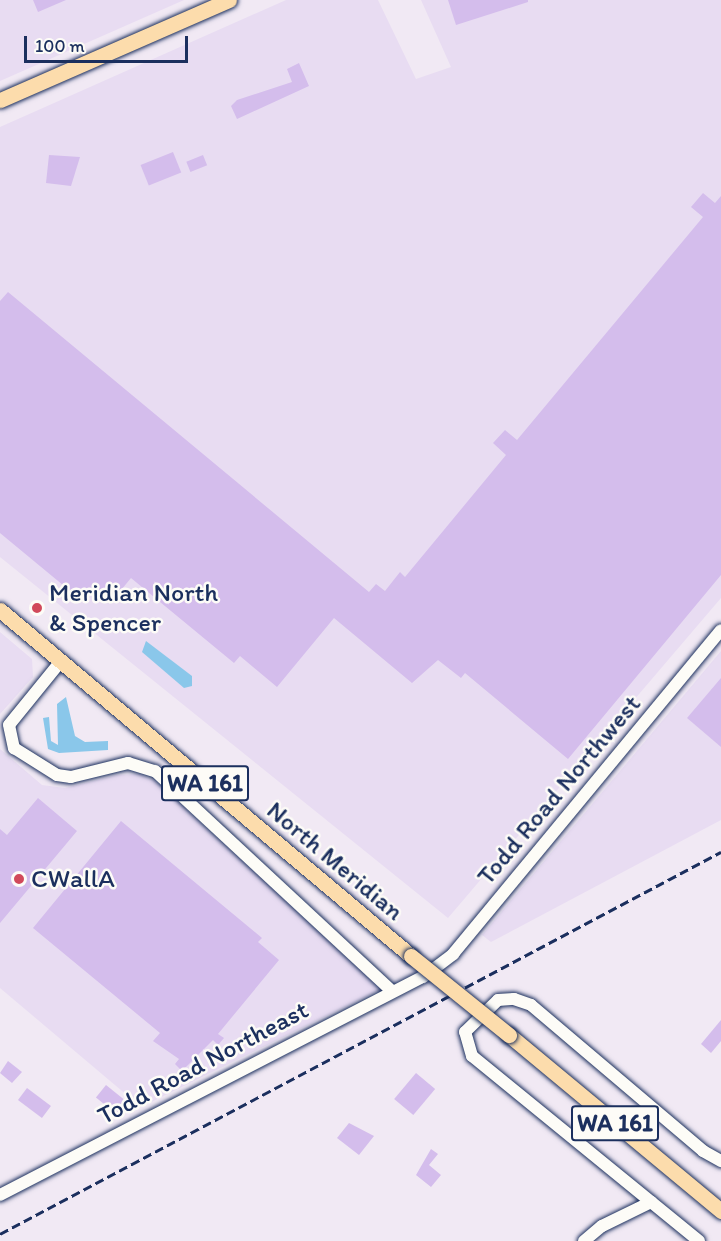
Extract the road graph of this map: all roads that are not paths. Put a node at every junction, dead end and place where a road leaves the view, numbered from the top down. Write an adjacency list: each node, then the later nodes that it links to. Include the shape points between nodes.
1 (229, 0): 2 (main road)
2 (0, 100)
3 (0, 609): 5 (main road, North Meridian / WA 161)
4 (721, 630): 6 (street, Todd Road Northwest, via 453,954)
5 (61, 661): 7 (street, via 9,725 14,748 57,775 71,777 128,763 155,771); 11 (main road, North Meridian / WA 161, bridge)
6 (428, 973): 7 (street, Todd Road Northeast)
7 (392, 992): 9 (street, Todd Road Northeast)
8 (721, 1161): 10 (street, via 703,1151 531,1005 514,999 498,1000 469,1024 465,1037 472,1056)
9 (0, 1195)
10 (651, 1202): 12 (street, via 602,1226); 13 (street)
11 (721, 1211)
12 (584, 1241)
13 (699, 1241)

